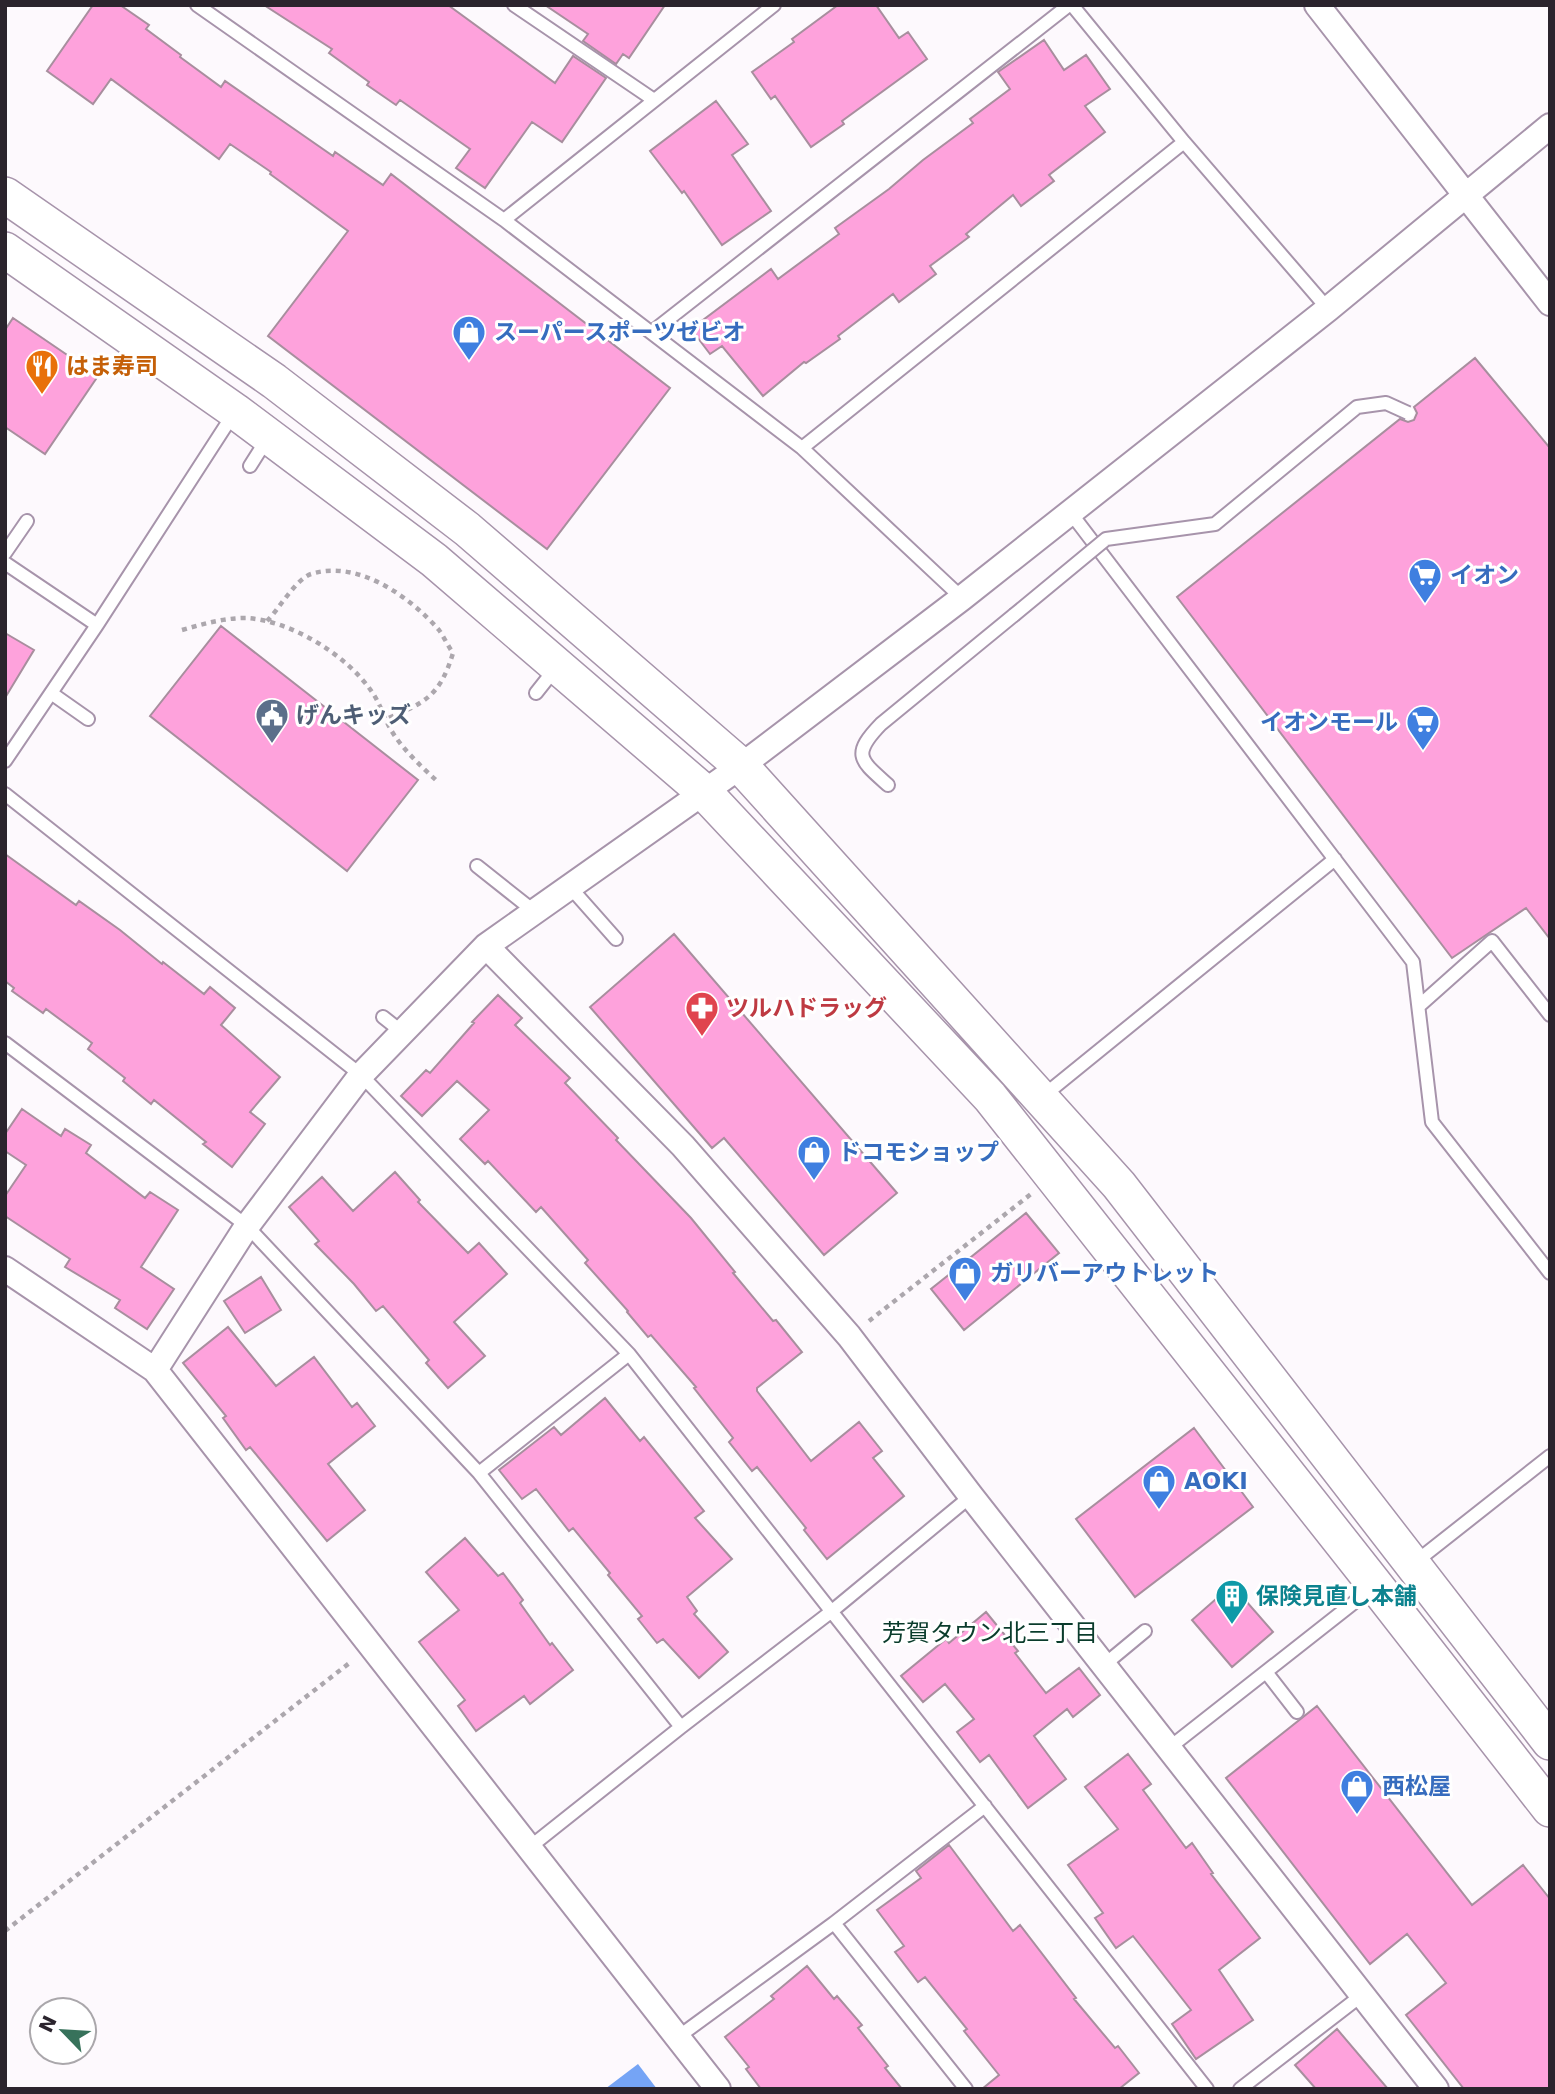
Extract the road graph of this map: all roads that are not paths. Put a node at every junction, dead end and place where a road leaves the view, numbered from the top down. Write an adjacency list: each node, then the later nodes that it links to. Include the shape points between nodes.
1 (197, 5): 11 (lane)
2 (514, 5): 6 (lane)
3 (774, 5): 6 (lane)
4 (1071, 5): 8 (lane); 15 (lane)
5 (1317, 5): 10 (street)
6 (654, 100): 11 (lane)
7 (1550, 126): 10 (street)
8 (1184, 142): 14 (lane); 19 (lane)
9 (5, 195): 32 (street, via 274,381 467,529)
10 (1465, 196): 13 (street); 14 (street)
11 (504, 219): 15 (lane)
12 (5, 250): 16 (street)
13 (1550, 303)
14 (1328, 309): 21 (street)
15 (652, 332): 19 (lane)
16 (235, 411): 18 (street); 26 (lane)
17 (1408, 413): 33 (lane, bridge, via 1386,403 1357,407 1215,524 1106,539 867,738 861,755 864,764)
18 (269, 436): 20 (lane); 27 (street, via 434,560)
19 (802, 448): 25 (lane)
20 (250, 466)
21 (1070, 513): 25 (street); 36 (lane)
22 (27, 521): 23 (lane)
23 (5, 553)
24 (5, 563): 26 (lane)
25 (962, 598): 32 (street)
26 (97, 625): 28 (lane)
27 (558, 666): 29 (lane); 34 (street)
28 (51, 693): 30 (lane); 31 (lane)
29 (536, 693)
30 (88, 719)
31 (5, 761)
32 (741, 766): 34 (street); 46 (street)
33 (888, 785)
34 (704, 792): 38 (street); 56 (street, via 990,1097)
35 (5, 794): 45 (lane)
36 (1335, 859): 42 (lane, via 1413,962); 46 (lane)
37 (477, 866): 39 (lane)
38 (570, 887): 39 (street); 40 (lane)
39 (535, 912): 41 (street)
40 (616, 939)
41 (486, 946): 45 (street, via 393,1025); 54 (street, via 683,1146 849,1336)
42 (1419, 1006): 43 (lane, via 1492,941); 49 (lane, via 1432,1122)
43 (1550, 1015)
44 (5, 1043): 47 (lane)
45 (361, 1075): 47 (street); 50 (lane)
46 (1041, 1098): 55 (street, via 1119,1185)
47 (247, 1226): 51 (street); 53 (lane)
48 (5, 1269): 51 (street)
49 (1550, 1273)
50 (629, 1354): 53 (lane); 57 (lane)
51 (155, 1370): 67 (street)
52 (1550, 1456): 55 (lane)
53 (479, 1473): 62 (lane)
54 (971, 1496): 57 (lane); 59 (street)
55 (1413, 1564): 63 (street)
56 (1376, 1586): 60 (lane); 66 (street)
57 (832, 1611): 62 (lane); 65 (lane)
58 (1145, 1631): 59 (lane)
59 (1104, 1665): 64 (street)
60 (1266, 1672): 61 (lane); 64 (lane)
61 (1297, 1712)
62 (681, 1727): 67 (lane)
63 (1550, 1742)
64 (1169, 1748): 69 (street)
65 (985, 1806): 68 (lane); 73 (lane)
66 (1550, 1809)
67 (530, 1847): 70 (street)
68 (834, 1923): 70 (lane); 72 (lane)
69 (1362, 1995): 74 (lane); 75 (street)
70 (678, 2037): 71 (street)
71 (718, 2089)
72 (966, 2089)
73 (1207, 2089)
74 (1240, 2089)
75 (1436, 2089)

